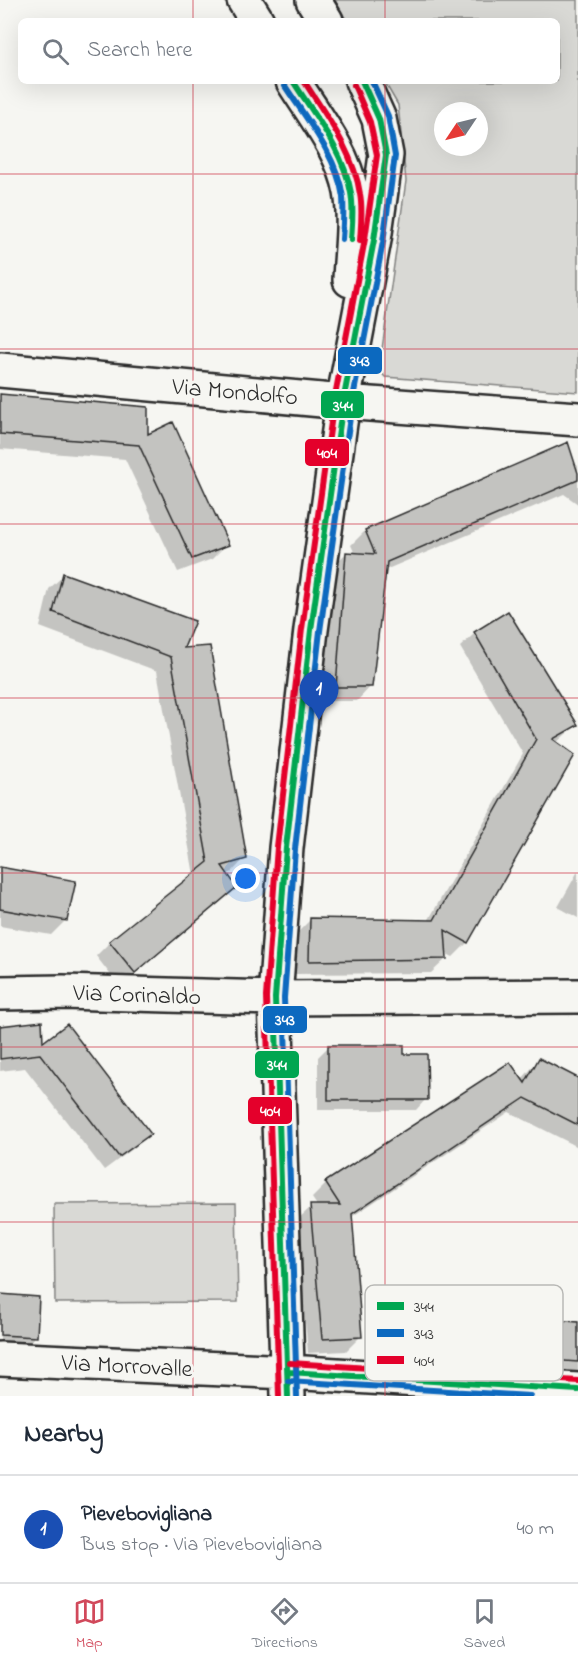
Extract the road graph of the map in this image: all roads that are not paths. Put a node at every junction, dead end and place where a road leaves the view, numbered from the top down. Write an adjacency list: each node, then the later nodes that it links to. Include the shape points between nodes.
1 (244, 0): 3 (street)
2 (313, 0): 4 (street)
3 (255, 18)
4 (324, 18)
5 (295, 84): 8 (street, via 334,148 351,190)
6 (363, 84): 8 (street, via 379,119 386,155)
7 (0, 370): 8 (street, Via Mondolfo)
8 (343, 402): 9 (street, Via Mondolfo); 12 (street, via 310,630)
9 (578, 419)
10 (0, 993): 12 (street, Via Corinaldo)
11 (578, 996): 12 (street, Via Corinaldo)
12 (274, 998): 14 (street)
13 (0, 1359): 14 (street, Via Morrovalle)
14 (289, 1384): 15 (street, Via Morrovalle)
15 (578, 1390)

